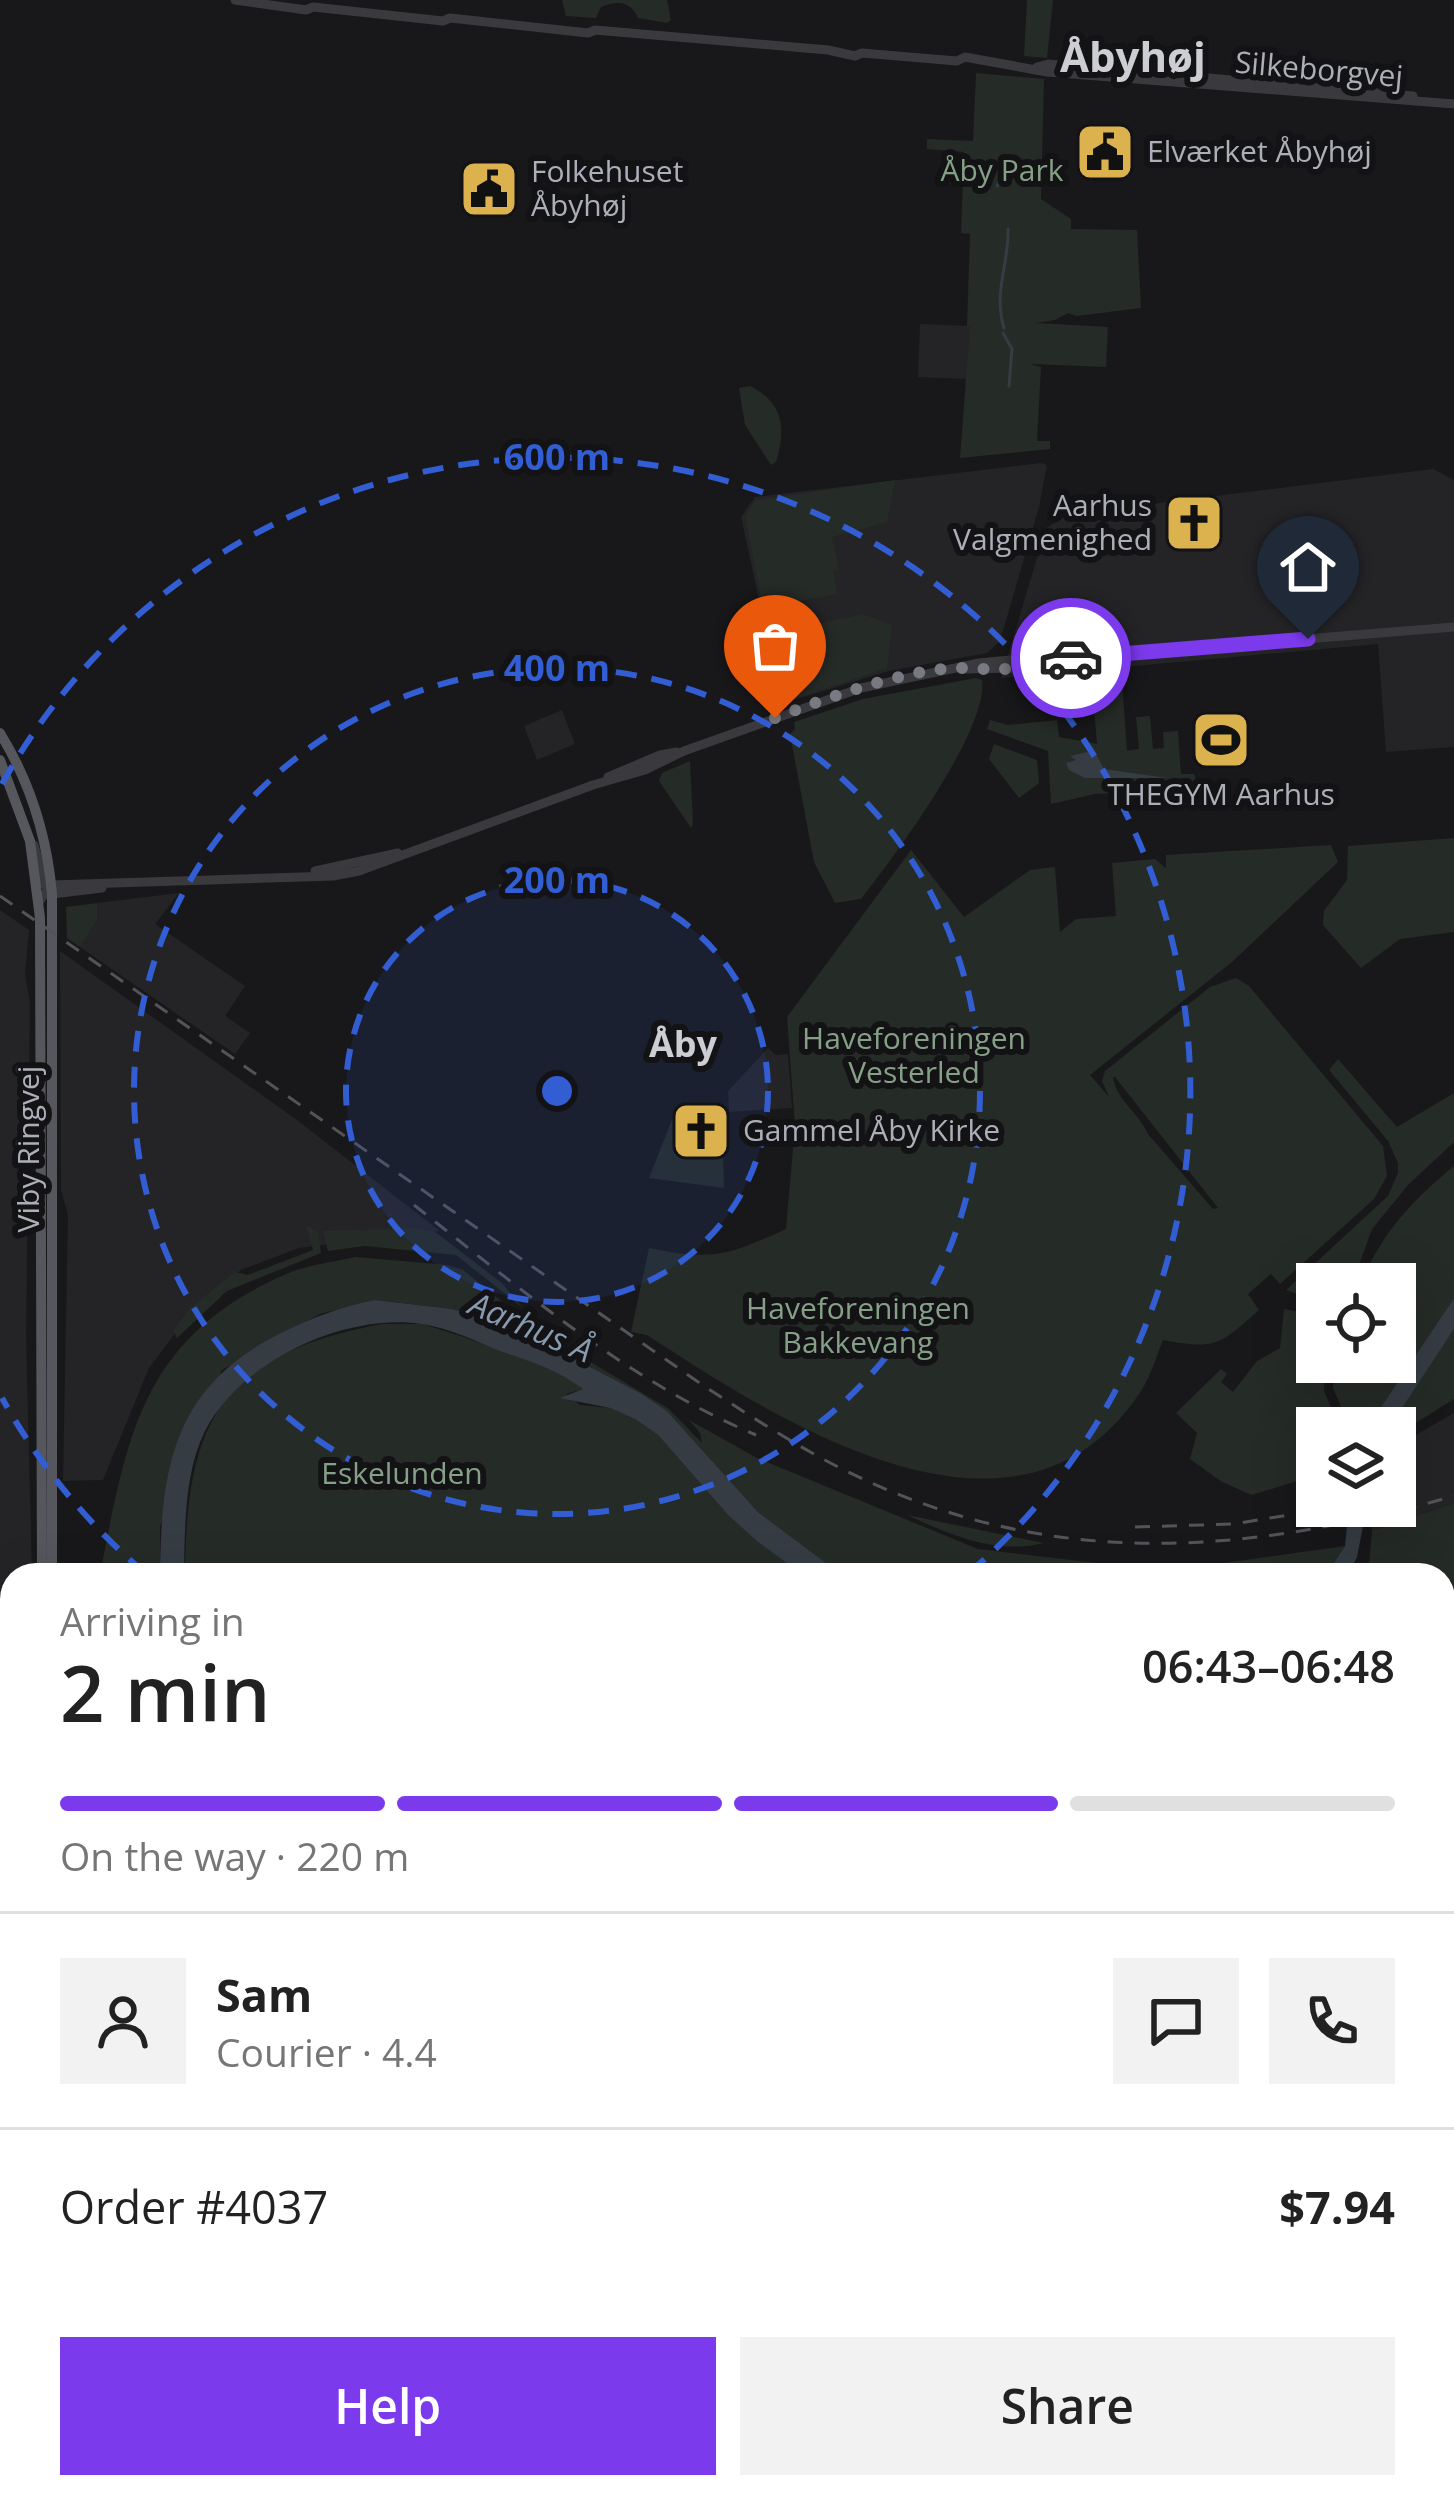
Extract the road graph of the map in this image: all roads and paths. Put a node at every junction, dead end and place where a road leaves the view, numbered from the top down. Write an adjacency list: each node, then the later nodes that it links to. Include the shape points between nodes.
1 (235, 0): 2 (street, Silkeborgvej)
2 (1454, 101)
3 (1454, 627): 7 (street, via 959,668 858,689 413,850 304,875)
4 (0, 733): 7 (main road, Viby Ringvej, via 32,799)
5 (0, 760): 6 (main road, Viby Ringvej)
6 (25, 821): 7 (street); 8 (main road, Viby Ringvej)
7 (50, 889): 8 (street); 9 (main road, Viby Ringvej)
8 (39, 902): 10 (main road, Viby Ringvej)
9 (54, 1276): 10 (main road); 12 (main road, Viby Ringvej)
10 (39, 1277): 11 (main road, Viby Ringvej)
11 (42, 1563)
12 (52, 1563)

